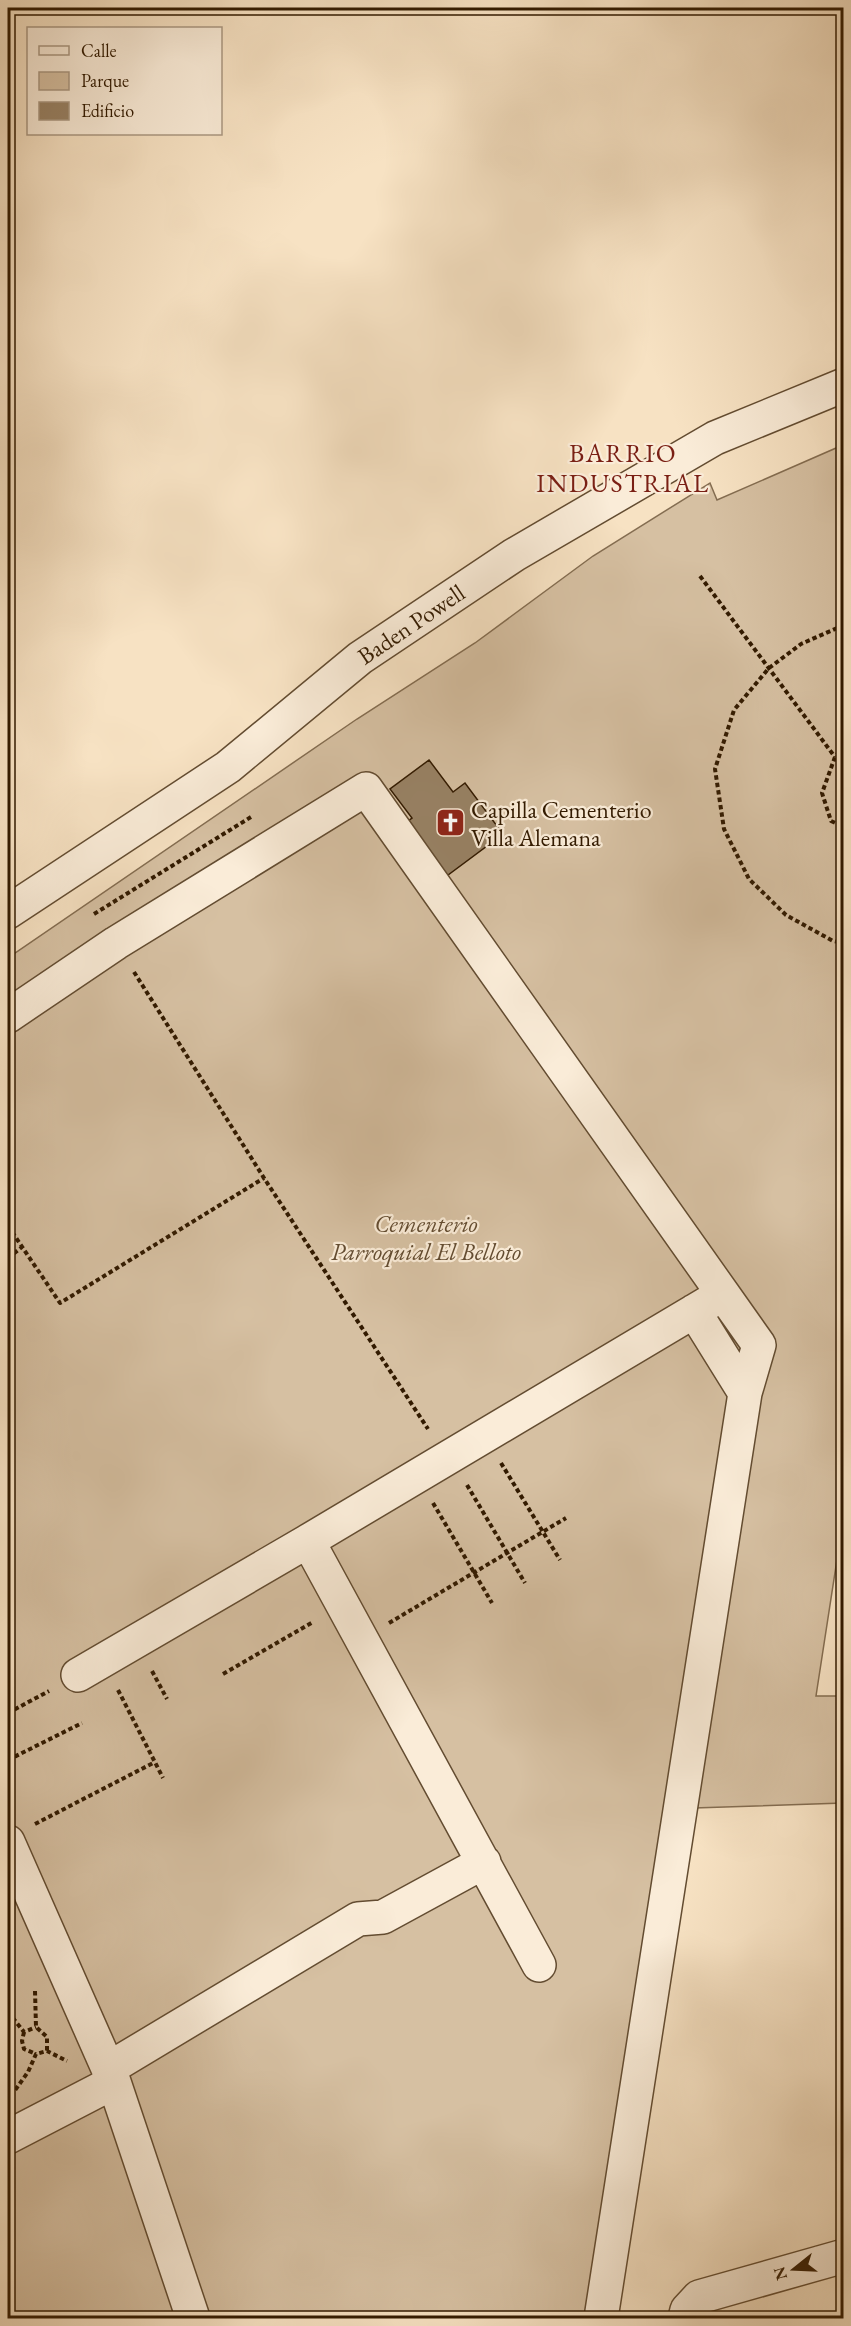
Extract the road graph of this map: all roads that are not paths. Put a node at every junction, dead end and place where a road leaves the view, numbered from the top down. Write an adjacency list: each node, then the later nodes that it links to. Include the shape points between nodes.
1 (843, 385): 2 (street, Baden Powell, via 715,438 514,555 360,658 228,767)
2 (8, 912)
3 (8, 1016): 4 (street, via 116,943 366,789)
4 (723, 1294): 5 (street); 6 (street, via 759,1345)
5 (694, 1311): 6 (street); 7 (street)
6 (745, 1393): 16 (street)
7 (308, 1541): 8 (street); 10 (street)
8 (90, 1668)
9 (18, 1835): 12 (street)
10 (484, 1862): 11 (street); 12 (street, via 383,1917 358,1919)
11 (539, 1965)
12 (111, 2075): 13 (street); 15 (street)
13 (8, 2137)
14 (843, 2256): 17 (street, via 699,2296)
15 (193, 2319)
16 (601, 2319)
17 (685, 2319)

